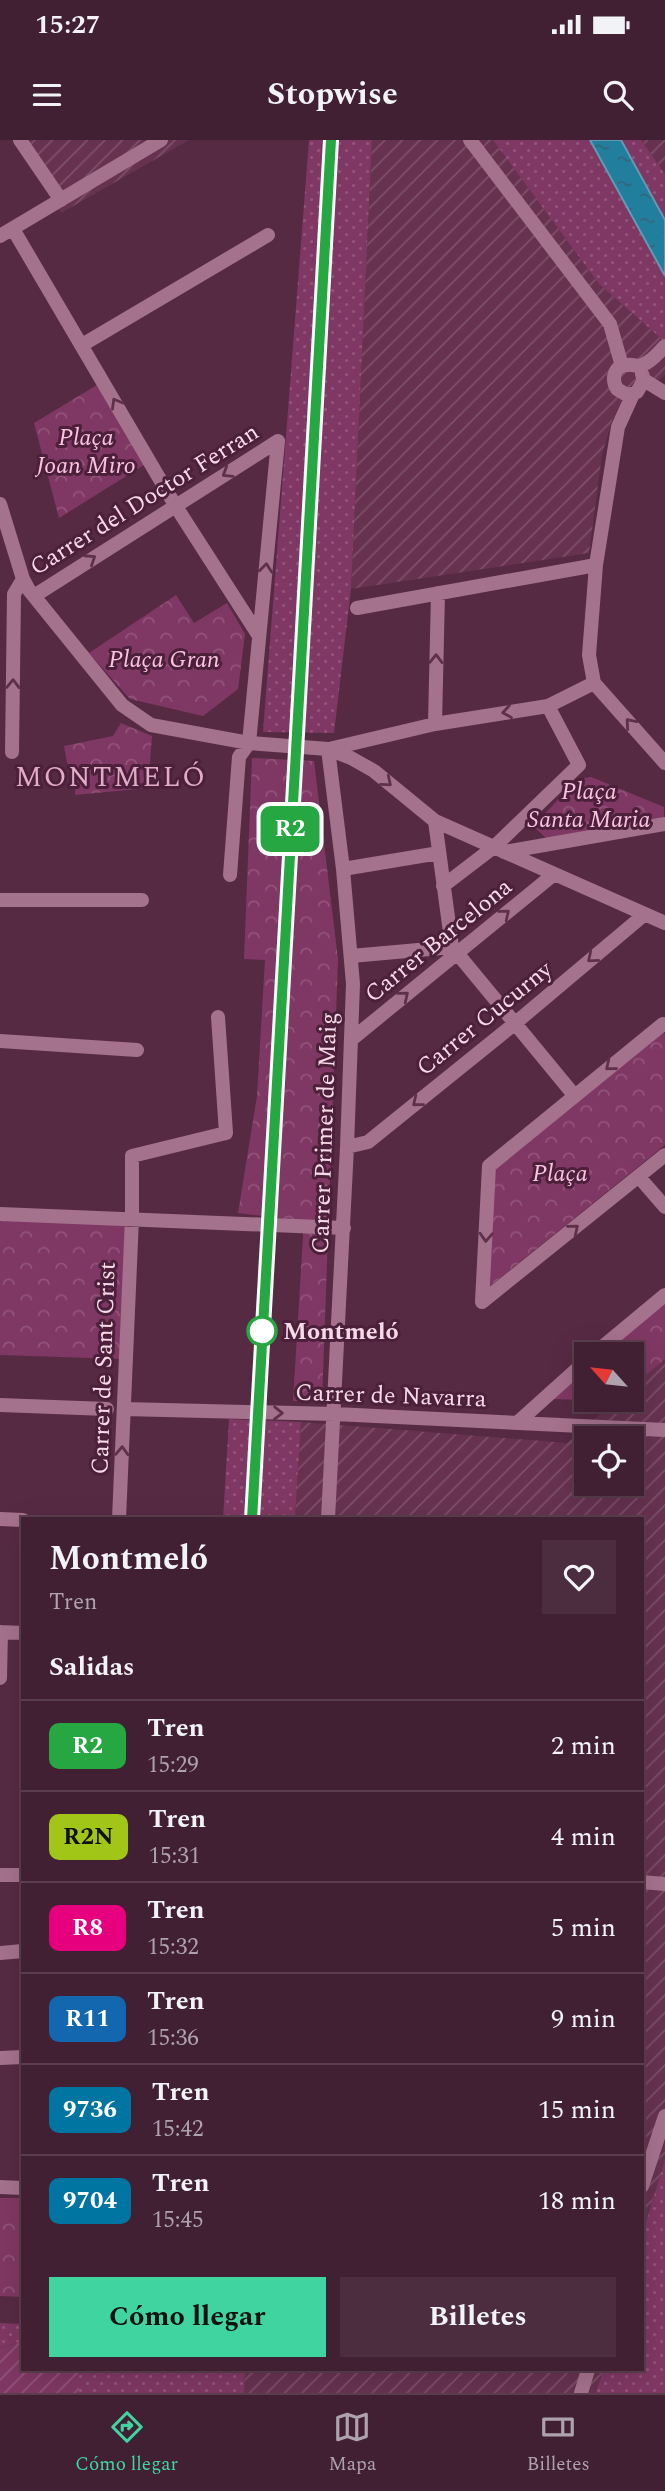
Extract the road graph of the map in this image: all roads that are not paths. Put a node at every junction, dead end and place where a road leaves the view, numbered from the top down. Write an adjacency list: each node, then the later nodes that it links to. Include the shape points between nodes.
1 (20, 140): 4 (street)
2 (161, 140): 4 (street)
3 (470, 140): 10 (street, via 610,324)
4 (61, 200): 5 (street)
5 (13, 229): 7 (street); 8 (street)
6 (268, 235): 8 (street)
7 (0, 236)
8 (82, 345): 15 (street, one-way to 8)
9 (664, 347): 11 (street)
10 (622, 366): 11 (street, via 627,364); 13 (street, via 614,374 614,385 621,393)
11 (641, 374): 12 (street); 13 (street, via 641,388)
12 (665, 393)
13 (633, 394): 16 (street, via 618,428)
14 (0, 504): 17 (street)
15 (175, 505): 19 (street, Carrer del Doctor Ferran, one-way to 15); 21 (street); 21 (street, Carrer del Doctor Ferran, one-way to 15, via 278,441)
16 (596, 565): 18 (street); 22 (street, via 590,656)
17 (23, 579): 19 (street); 28 (street, one-way to 17, via 14,594)
18 (438, 593): 20 (street); 24 (street, one-way to 18)
19 (34, 596): 26 (street, via 122,705 151,725)
20 (357, 608)
21 (259, 636): 26 (street)
22 (594, 683): 23 (street); 29 (street, one-way to 22)
23 (548, 706): 24 (street, one-way to 24); 33 (street, via 579,765)
24 (435, 724): 25 (street)
25 (369, 740): 27 (street); 30 (street, via 362,751)
26 (249, 743): 27 (street); 37 (street, via 240,757)
27 (328, 749): 30 (street); 35 (street, Carrer Primer de Maig)
28 (12, 752)
29 (665, 763)
30 (366, 765): 31 (street, one-way to 31)
31 (435, 821): 33 (street); 34 (street)
32 (665, 824): 33 (street)
33 (499, 849): 36 (street); 38 (street)
34 (439, 853): 35 (street); 38 (street)
35 (342, 869): 44 (street, Carrer Primer de Maig)
36 (553, 875): 41 (street); 43 (street, Carrer Barcelona, one-way to 36)
37 (230, 876)
38 (443, 886): 43 (street)
39 (0, 900): 40 (street)
40 (142, 900)
41 (645, 914): 42 (street); 46 (street, Carrer Cucurny, one-way to 46)
42 (665, 923)
43 (455, 950): 44 (street); 46 (street); 48 (street, Carrer Barcelona, one-way to 43)
44 (351, 956): 48 (street, Carrer Primer de Maig)
45 (218, 1017): 57 (street, Carrer de Sant Crist, via 226,1133 132,1156)
46 (513, 1025): 51 (street); 52 (street, Carrer Cucurny, one-way to 52, via 368,1142)
47 (664, 1025): 51 (street, one-way to 51)
48 (352, 1040): 52 (street, Carrer Primer de Maig)
49 (0, 1041): 50 (street)
50 (137, 1050)
51 (573, 1096): 54 (street, one-way to 54, via 489,1166 482,1302)
52 (347, 1147): 58 (street, Carrer Primer de Maig)
53 (665, 1155): 54 (street)
54 (639, 1177): 55 (street)
55 (665, 1207)
56 (0, 1213): 57 (street)
57 (132, 1218): 58 (street); 64 (street, Carrer de Sant Crist)
58 (344, 1228): 65 (street, Carrer Primer de Maig)
59 (665, 1295): 60 (street)
60 (608, 1342)
61 (574, 1372): 66 (street)
62 (0, 1405): 63 (street)
63 (107, 1409)
64 (124, 1409): 65 (street, Carrer de Navarra, one-way to 65); 68 (street, Carrer de Sant Crist, one-way to 64)
65 (335, 1414): 66 (street, Carrer de Navarra); 69 (street, Carrer Primer de Maig)
66 (517, 1423): 67 (street, Carrer de Navarra)
67 (665, 1430)
68 (119, 1517)
69 (328, 1517)
70 (0, 1519): 71 (street)
71 (21, 1520)
72 (1, 1632): 73 (street); 74 (street)
73 (21, 1633)
74 (0, 1678)
75 (0, 1875): 76 (street)
76 (21, 1875)
77 (644, 1882): 78 (street)
78 (665, 1884)
79 (21, 1951): 80 (street)
80 (0, 1953)
81 (21, 2057): 82 (street)
82 (0, 2058)
83 (665, 2116): 84 (street)
84 (644, 2180)
85 (0, 2188): 86 (street)
86 (21, 2188)
87 (588, 2371): 88 (street)
88 (581, 2393)

